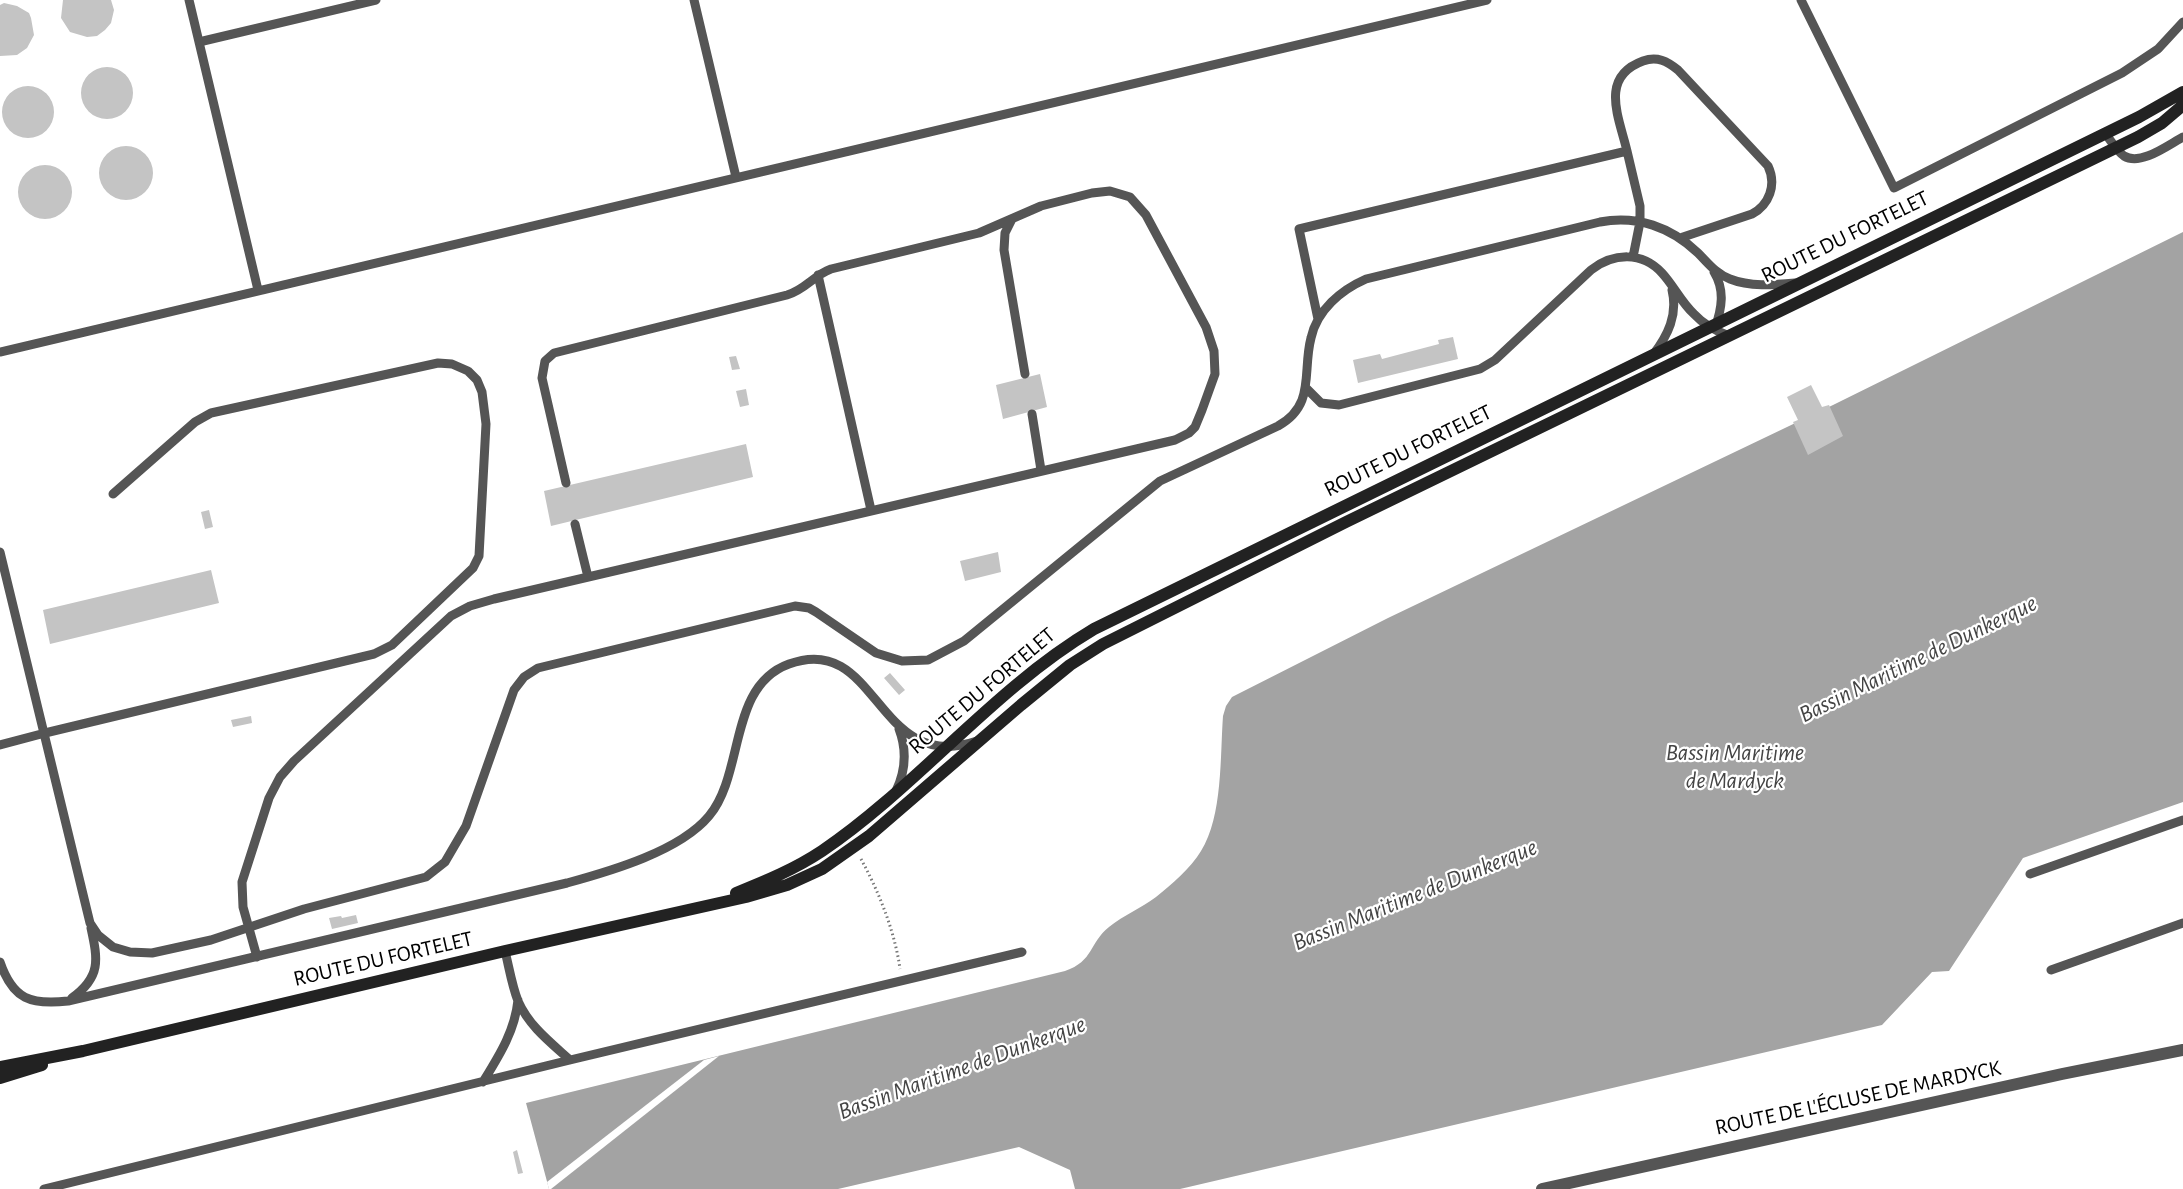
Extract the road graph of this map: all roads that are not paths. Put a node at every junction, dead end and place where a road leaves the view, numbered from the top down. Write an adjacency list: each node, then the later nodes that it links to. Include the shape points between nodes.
1 (189, 0): 7 (lane)
2 (376, 0): 7 (lane)
3 (694, 0): 14 (lane)
4 (1486, 0): 14 (lane)
5 (1801, 0): 6 (lane, via 1894,188 2122,73 2158,49)
6 (2183, 22)
7 (199, 42): 23 (lane)
8 (2183, 92): 10 (main road, ROUTE DU FORTELET)
9 (2183, 105): 12 (main road, ROUTE DU FORTELET, via 2162,123)
10 (2105, 133): 12 (lane); 21 (main road, ROUTE DU FORTELET)
11 (2183, 137): 12 (lane, via 2141,158 2129,158)
12 (2116, 148): 26 (main road, ROUTE DU FORTELET)
13 (1627, 151): 16 (lane); 17 (lane, via 1615,89 1629,68 1655,58 1678,70 1768,166 1771,189 1760,209); 24 (lane, via 1299,229)
14 (736, 177): 23 (lane)
15 (1012, 219): 20 (lane, via 979,233); 30 (lane, via 1005,233 1004,250); 33 (lane, via 1041,206 1092,193 1116,192 1130,197 1146,215 1197,309 1216,359 1213,382 1202,410 1194,427 1183,436 1167,443)
16 (1640, 222): 17 (lane); 18 (lane); 24 (lane, via 1600,222 1378,274 1333,300)
17 (1680, 238): 19 (lane)
18 (1633, 257): 22 (lane, via 1655,266); 31 (lane, via 1611,258 1598,265 1495,360 1480,369 1339,405 1321,403)
19 (1710, 266): 21 (lane, via 1739,282); 25 (lane, via 1722,294)
20 (818, 275): 34 (lane, via 805,287 787,295 560,350 549,356 542,378); 36 (lane)
21 (1800, 283): 25 (main road, ROUTE DU FORTELET)
22 (1670, 285): 25 (lane, via 1694,314); 29 (lane, via 1673,316 1664,340)
23 (258, 290): 28 (lane)
24 (1318, 320): 31 (lane, via 1309,346)
25 (1714, 327): 26 (lane); 27 (lane); 29 (main road, ROUTE DU FORTELET)
26 (1729, 336): 27 (main road, ROUTE DU FORTELET)
27 (1704, 348): 42 (main road, ROUTE DU FORTELET, via 1108,640 1057,675)
28 (0, 352)
29 (1653, 354): 44 (main road, ROUTE DU FORTELET, via 1094,629 1048,659)
30 (1025, 374)
31 (1306, 388): 51 (lane, via 1298,409 1286,422 1160,481 973,634 928,660 886,657 809,608 795,606 538,668 514,690 470,815 439,869 419,879 304,909)
32 (1032, 414): 33 (lane)
33 (1041, 470): 36 (lane)
34 (566, 483)
35 (113, 494): 41 (lane, via 195,422 211,414 438,363 468,371 482,392 486,424 479,556 473,568 392,645 368,656)
36 (871, 510): 39 (lane)
37 (575, 524): 39 (lane)
38 (0, 552): 41 (lane)
39 (588, 577): 51 (lane, via 482,603 452,616 294,761 269,798 243,882)
40 (898, 726): 44 (lane, via 918,741); 45 (lane, via 904,757); 54 (lane, via 844,668 815,660 789,664 764,680 752,696 725,784 711,814 674,842 633,863 594,876)
41 (45, 733): 43 (lane); 49 (lane)
42 (980, 740): 44 (lane); 48 (main road, ROUTE DU FORTELET, via 896,815 822,869 787,885)
43 (0, 745)
44 (947, 747): 45 (main road, ROUTE DU FORTELET)
45 (896, 791): 48 (main road, ROUTE DU FORTELET, via 851,830 803,862 753,887)
46 (2183, 820): 47 (lane)
47 (2030, 873)
48 (693, 909): 52 (main road, ROUTE DU FORTELET)
49 (86, 912): 51 (lane, via 105,942 130,952 179,949); 58 (lane, via 96,956 95,970 85,988)
50 (2183, 923): 56 (lane)
51 (249, 929): 54 (lane)
52 (505, 951): 57 (lane); 60 (main road, ROUTE DU FORTELET)
53 (1022, 952): 61 (lane)
54 (256, 957): 58 (lane)
55 (0, 963): 58 (lane, via 12,988 27,999 45,1003)
56 (2051, 970)
57 (518, 1000): 61 (lane, via 539,1032); 64 (lane, via 506,1043)
58 (68, 1001)
59 (2183, 1050): 66 (street, ROUTE DE L'ÉCLUSE DE MARDYCK)
60 (83, 1051): 62 (main road, ROUTE DU FORTELET); 63 (main road, ROUTE DU FORTELET)
61 (570, 1060): 64 (lane)
62 (0, 1067)
63 (0, 1078)
64 (483, 1082): 65 (lane)
65 (44, 1189)
66 (1542, 1189)

